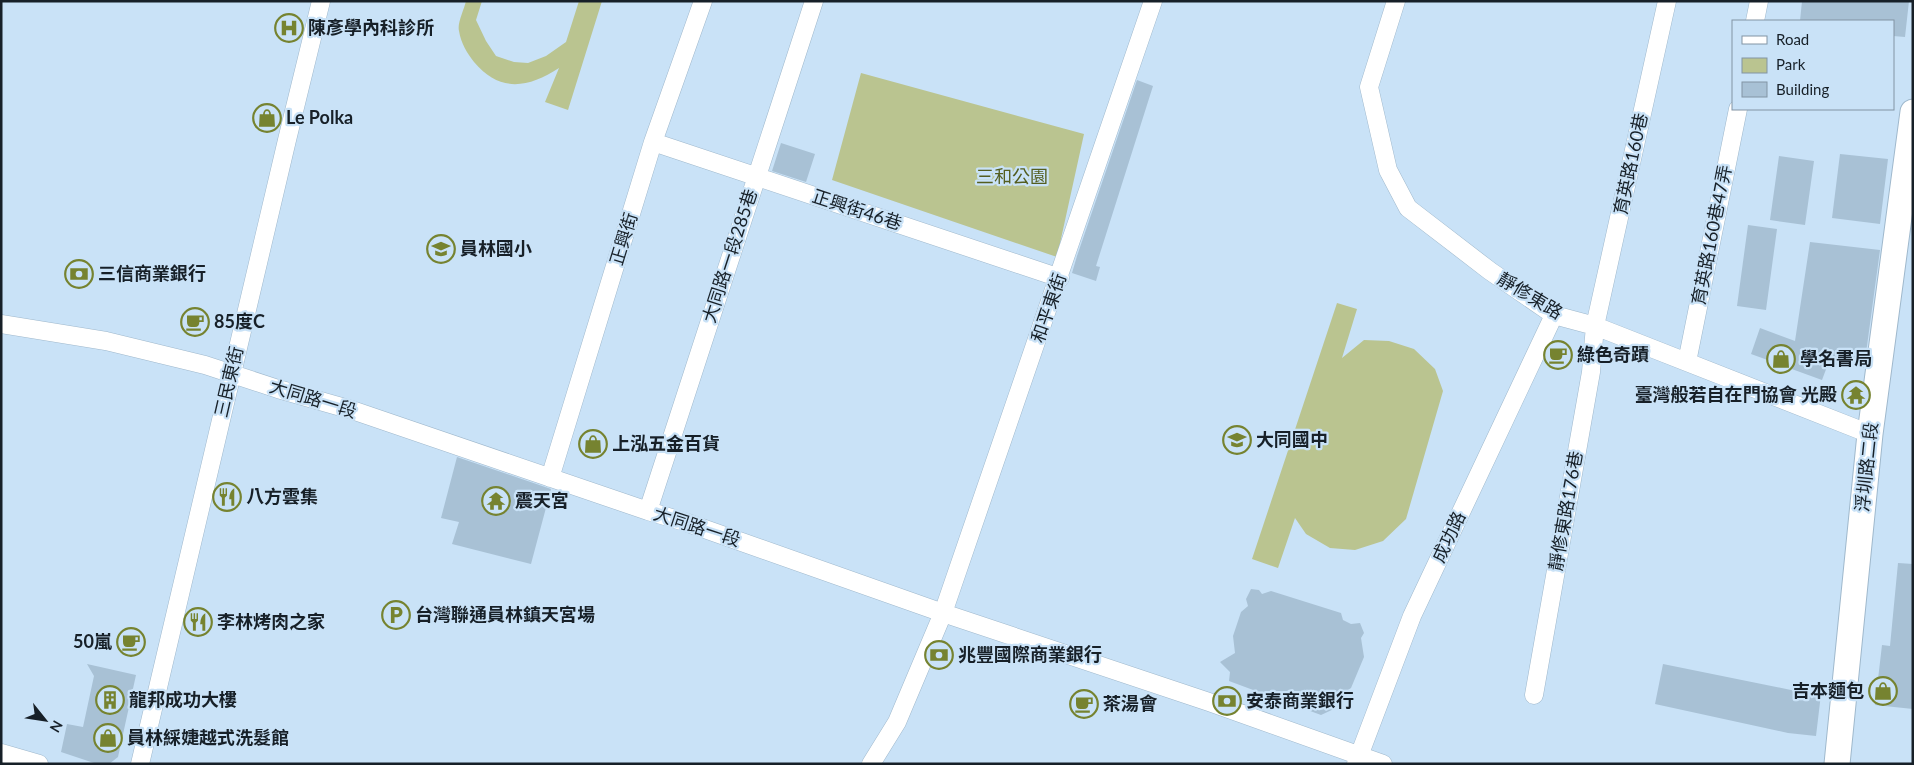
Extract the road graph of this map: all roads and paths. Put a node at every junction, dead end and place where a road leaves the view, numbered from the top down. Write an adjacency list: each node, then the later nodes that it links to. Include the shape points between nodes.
1 (321, 1): 19 (street, 三民東街)
2 (703, 1): 12 (street, 正興街)
3 (814, 1): 13 (street, 大同路一段285巷)
4 (1154, 1): 14 (street, 和平東街)
5 (1396, 1): 15 (street, 靜修東路, via 1369,88 1388,170 1408,208)
6 (1667, 1): 17 (street, 育英路160巷)
7 (1759, 1): 8 (street)
8 (1755, 20)
9 (1738, 110): 18 (street, 育英路160巷47弄)
10 (1913, 112): 11 (street, 浮圳路二段)
11 (1912, 117): 20 (street, 浮圳路二段)
12 (654, 142): 13 (street, 正興街46巷); 21 (street, 正興街)
13 (756, 177): 14 (street, 正興街46巷); 22 (street, 大同路一段285巷)
14 (1060, 278): 23 (street, 和平東街)
15 (1554, 315): 17 (street, 靜修東路); 26 (street, 成功路, via 1412,616)
16 (1, 324): 19 (street, 大同路一段, via 106,341 205,365)
17 (1595, 326): 18 (street, 靜修東路); 24 (street, 靜修東路176巷, via 1591,372)
18 (1687, 362): 20 (street, 靜修東路)
19 (231, 375): 21 (street, 大同路一段, via 352,410); 28 (street, 三民東街)
20 (1870, 434): 31 (street, 浮圳路二段)
21 (550, 478): 22 (street, 大同路一段)
22 (648, 511): 23 (street, 大同路一段)
23 (943, 613): 26 (street, 大同路一段, via 1209,702); 29 (street, 和平東街, via 897,722)
24 (1534, 695)
25 (1, 753): 27 (street)
26 (1357, 760): 30 (street, 大同路一段)
27 (39, 764)
28 (140, 764)
29 (871, 764)
30 (1383, 764)
31 (1837, 764)

